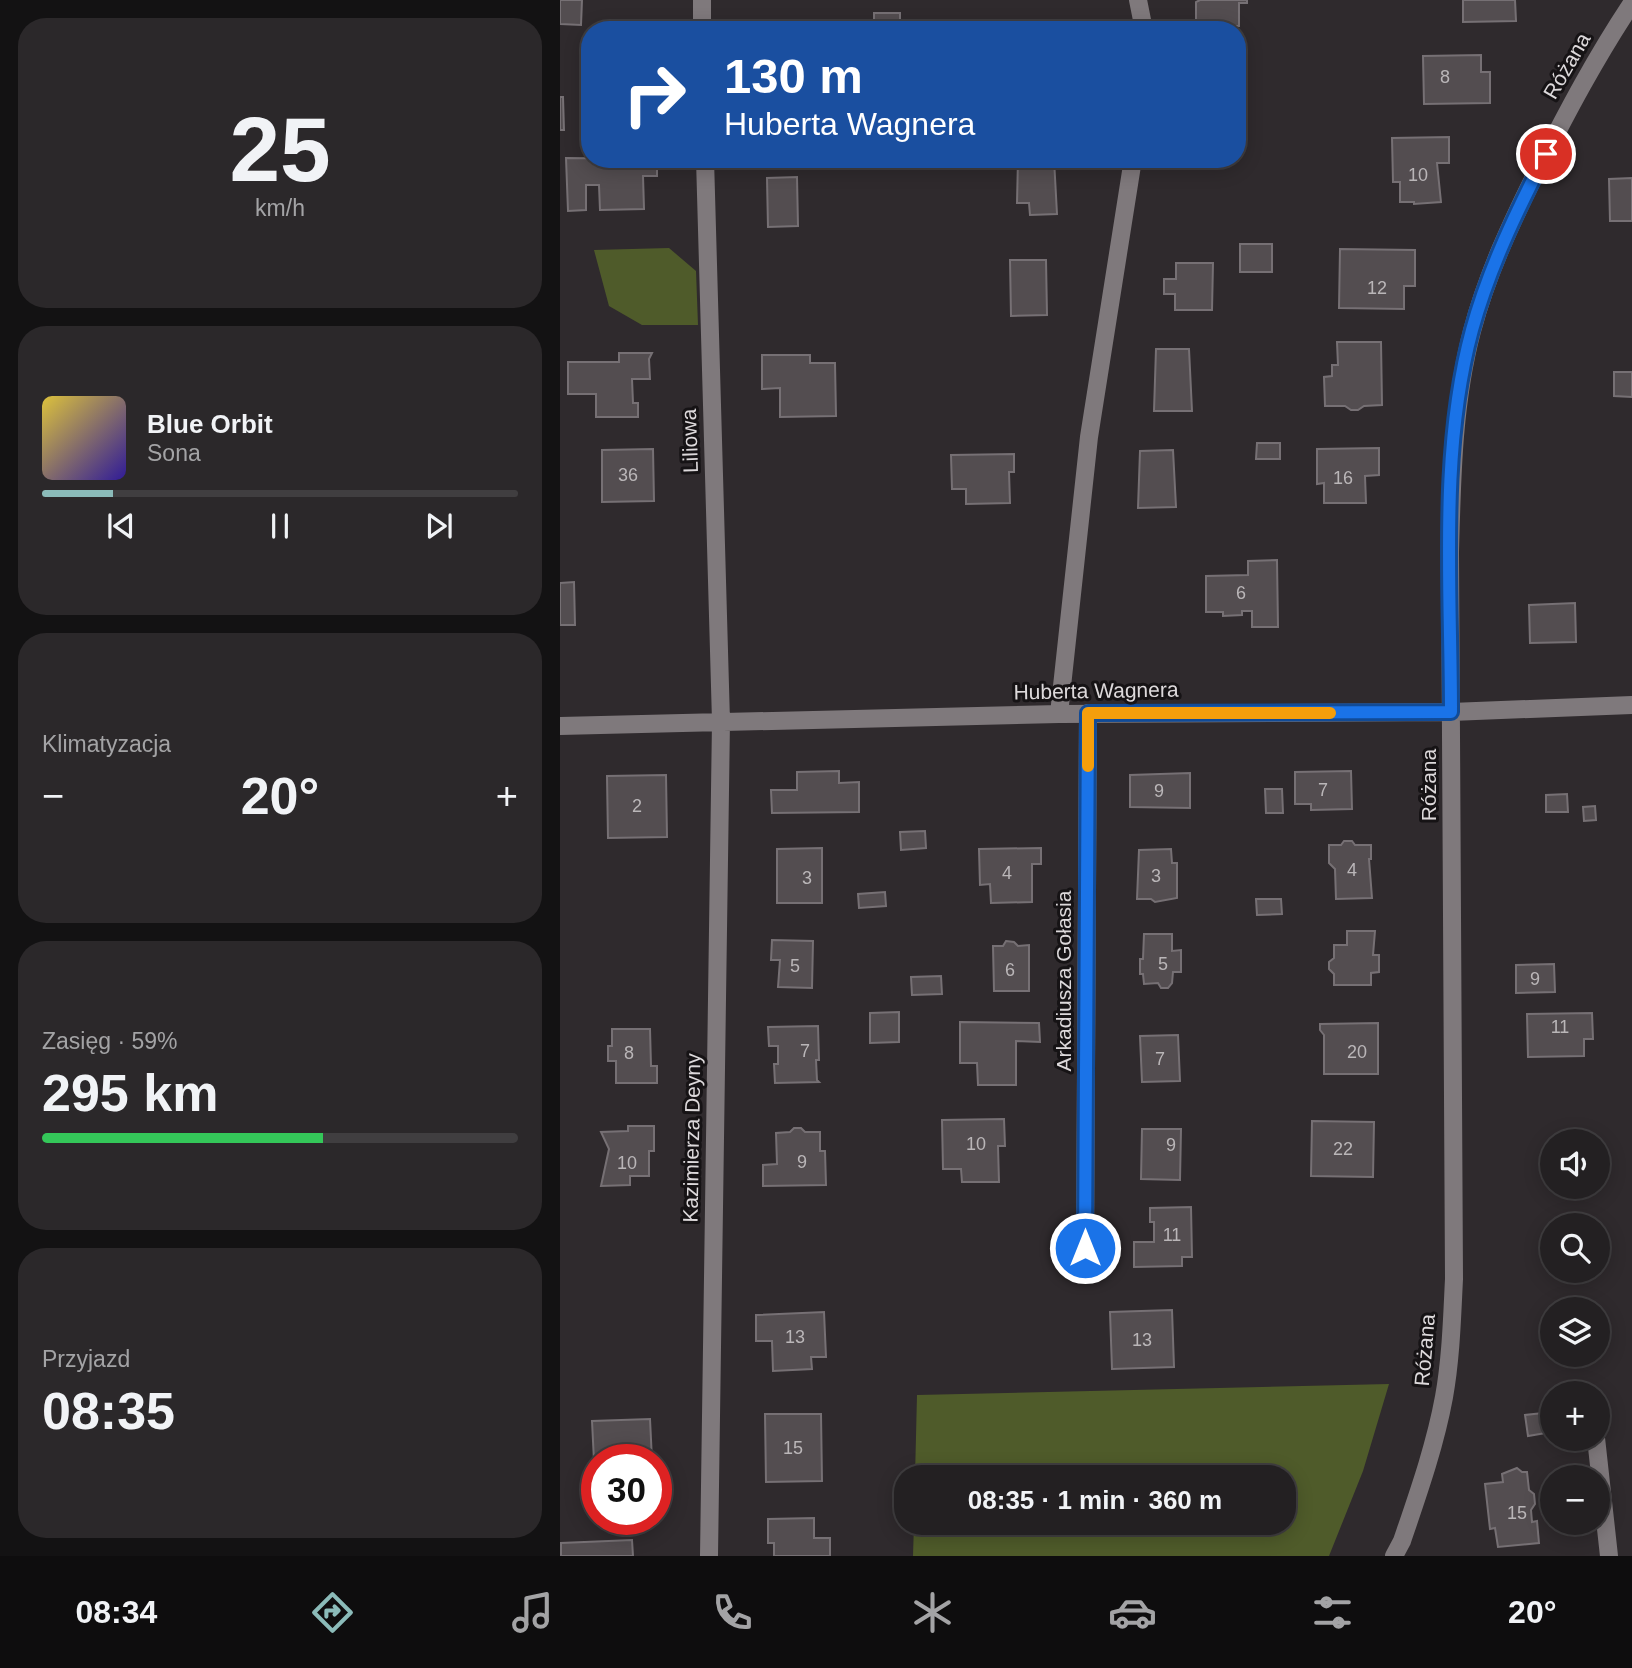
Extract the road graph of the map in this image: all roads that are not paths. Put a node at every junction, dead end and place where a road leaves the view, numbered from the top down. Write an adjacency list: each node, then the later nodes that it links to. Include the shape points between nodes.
1 (702, 0): 4 (street)
2 (1138, 0): 5 (street)
3 (1632, 4): 9 (street, Różana, via 1580,86 1523,199 1490,273 1472,330 1452,467)
4 (702, 21)
5 (1142, 21)
6 (705, 168): 12 (street, Liliowa)
7 (1132, 168): 11 (street, via 1089,437)
8 (1632, 705): 9 (street, Huberta Wagnera)
9 (1451, 712): 10 (street, Huberta Wagnera); 17 (street, Różana, via 1451,1330 1445,1394 1434,1444)
10 (1088, 713): 11 (street, Huberta Wagnera); 14 (street, Arkadiusza Gołasia)
11 (1059, 714): 12 (street, Huberta Wagnera)
12 (721, 721): 13 (street, Huberta Wagnera); 16 (street, Kazimierza Deyny)
13 (560, 726)
14 (1085, 1248)
15 (1597, 1451): 18 (street)
16 (709, 1556)
17 (1394, 1556)
18 (1609, 1556)

